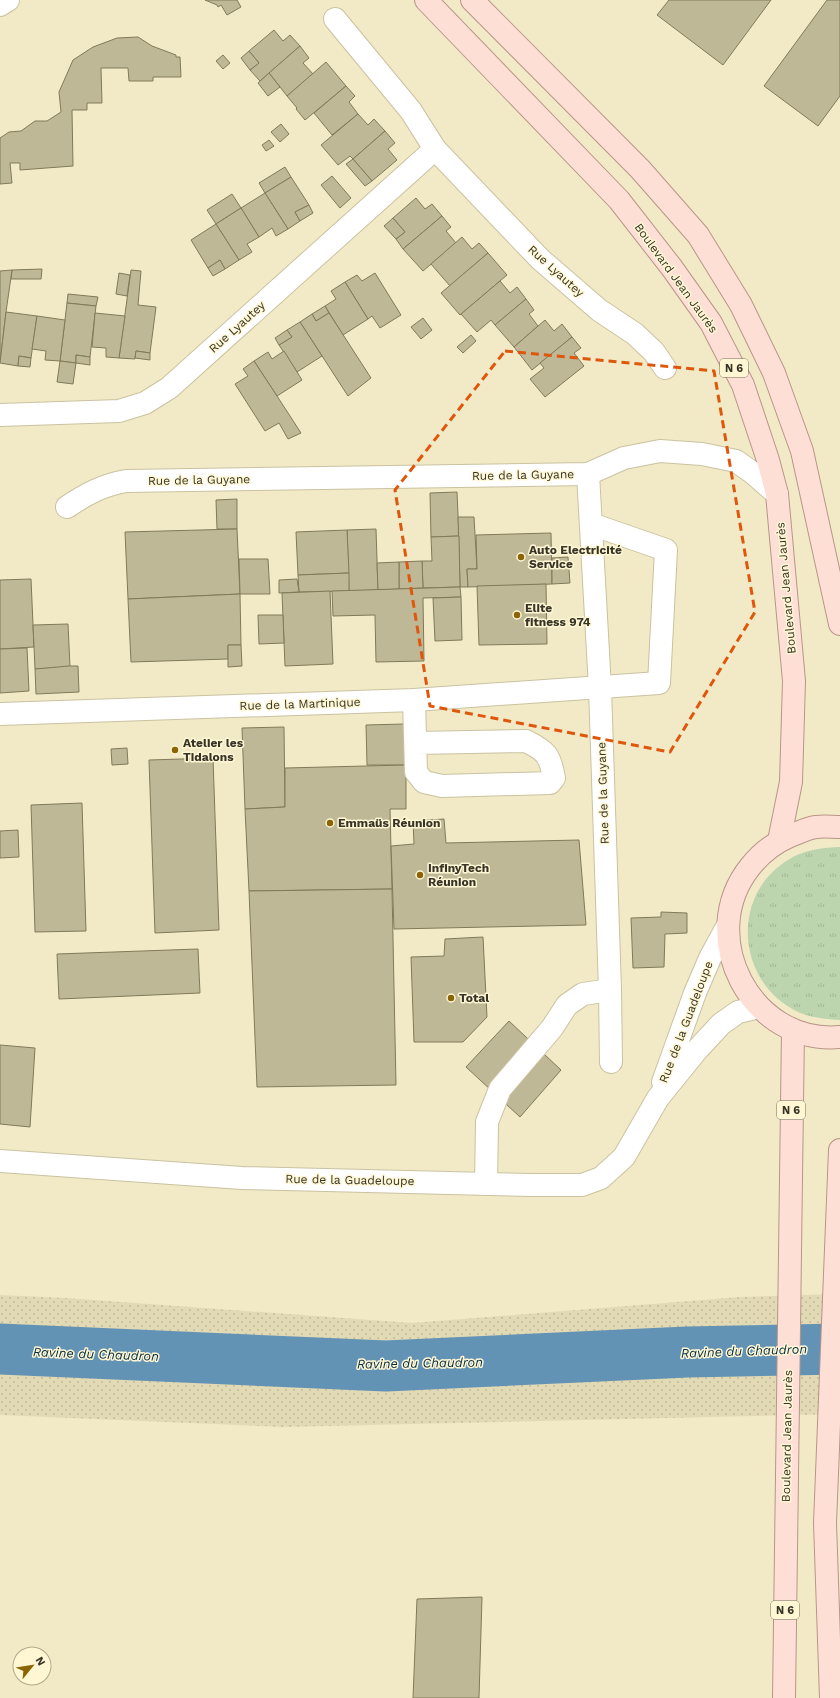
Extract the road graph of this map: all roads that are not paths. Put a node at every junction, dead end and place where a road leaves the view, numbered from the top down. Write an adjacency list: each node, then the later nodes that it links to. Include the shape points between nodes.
1 (8, 0): 4 (street)
2 (426, 0): 10 (main road, Boulevard Jean Jaurès / N 6, via 619,200 712,323 743,385)
3 (472, 0): 13 (main road, N 6, via 640,169 698,235 741,305 774,373 802,452)
4 (0, 5)
5 (335, 19): 6 (street, Rue Lyautey, via 411,111)
6 (435, 149): 7 (street, Rue Lyautey, via 540,259 599,310 635,334 654,352); 8 (street, Rue Lyautey, via 169,388 145,403 119,411)
7 (665, 368)
8 (0, 415)
9 (588, 474): 10 (street, via 624,458 660,451 702,454 736,461); 11 (street, Rue de la Guyane, via 126,481 84,495); 12 (street, Rue de la Guyane)
10 (777, 494): 19 (main road, Boulevard Jean Jaurès / N 6, via 794,682 791,782)
11 (67, 507)
12 (591, 524): 14 (street, Rue de la Guyane); 14 (street, Rue de la Martinique, via 666,550 659,683)
13 (840, 624)
14 (600, 688): 15 (street, Rue de la Martinique); 21 (street, Rue de la Guyane)
15 (414, 700): 16 (street, Rue de la Martinique); 17 (street)
16 (0, 714)
17 (416, 743): 17 (street, via 416,772 424,782 442,786 550,783 554,778 551,762 541,749 526,741)
18 (840, 827): 19 (main road, via 814,827)
19 (779, 841): 20 (main road, via 759,856 743,876 732,900)
20 (728, 925): 22 (main road, via 730,954 741,982); 26 (street, Rue de la Guadeloupe, via 695,993)
21 (610, 990): 25 (street, Rue de la Guyane); 29 (street, via 583,994 567,1005 552,1028 500,1089 487,1122)
22 (759, 1007): 23 (main road); 26 (street, Rue de la Guadeloupe, via 738,1012 721,1024 696,1050)
23 (793, 1030): 24 (main road, via 826,1038); 30 (main road, Boulevard Jean Jaurès / N 6)
24 (840, 1037)
25 (611, 1062)
26 (658, 1098): 29 (street, Rue de la Guadeloupe, via 624,1157 601,1178 582,1185)
27 (840, 1150): 31 (main road, via 825,1523)
28 (0, 1161): 29 (street, Rue de la Guadeloupe, via 242,1178)
29 (486, 1184)
30 (784, 1698)
31 (831, 1698)

